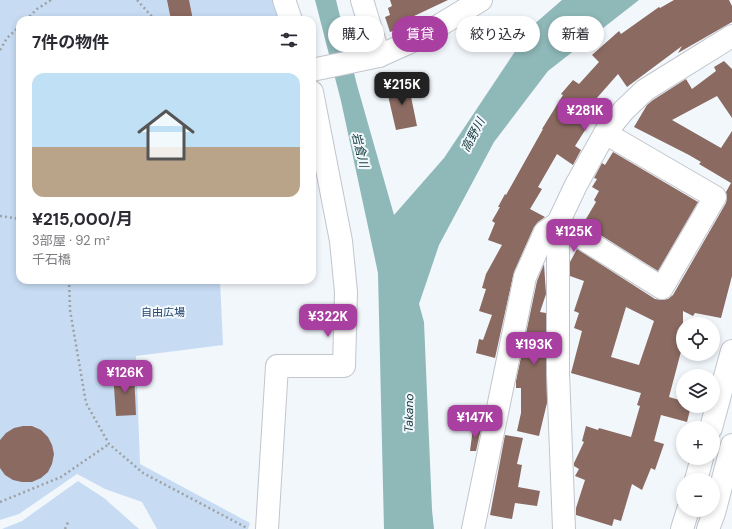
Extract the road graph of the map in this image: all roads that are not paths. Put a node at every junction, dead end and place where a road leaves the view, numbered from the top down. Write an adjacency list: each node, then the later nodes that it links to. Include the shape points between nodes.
1 (284, 0): 4 (main road)
2 (362, 0): 6 (main road)
3 (481, 0): 6 (main road, via 417,40)
4 (290, 16)
5 (732, 36): 9 (main road, via 645,90)
6 (379, 56): 7 (main road)
7 (316, 69)
8 (316, 113): 15 (main road, via 341,241 346,292 344,366 278,366)
9 (605, 133): 10 (main road); 10 (main road, via 715,197 662,288)
10 (558, 223): 16 (main road, via 545,232 525,277); 17 (main road, via 558,373)
11 (732, 351): 12 (main road)
12 (713, 421)
13 (732, 445): 19 (main road)
14 (686, 517): 18 (main road)
15 (267, 529)
16 (474, 529)
17 (564, 529)
18 (682, 529)
19 (708, 529)

